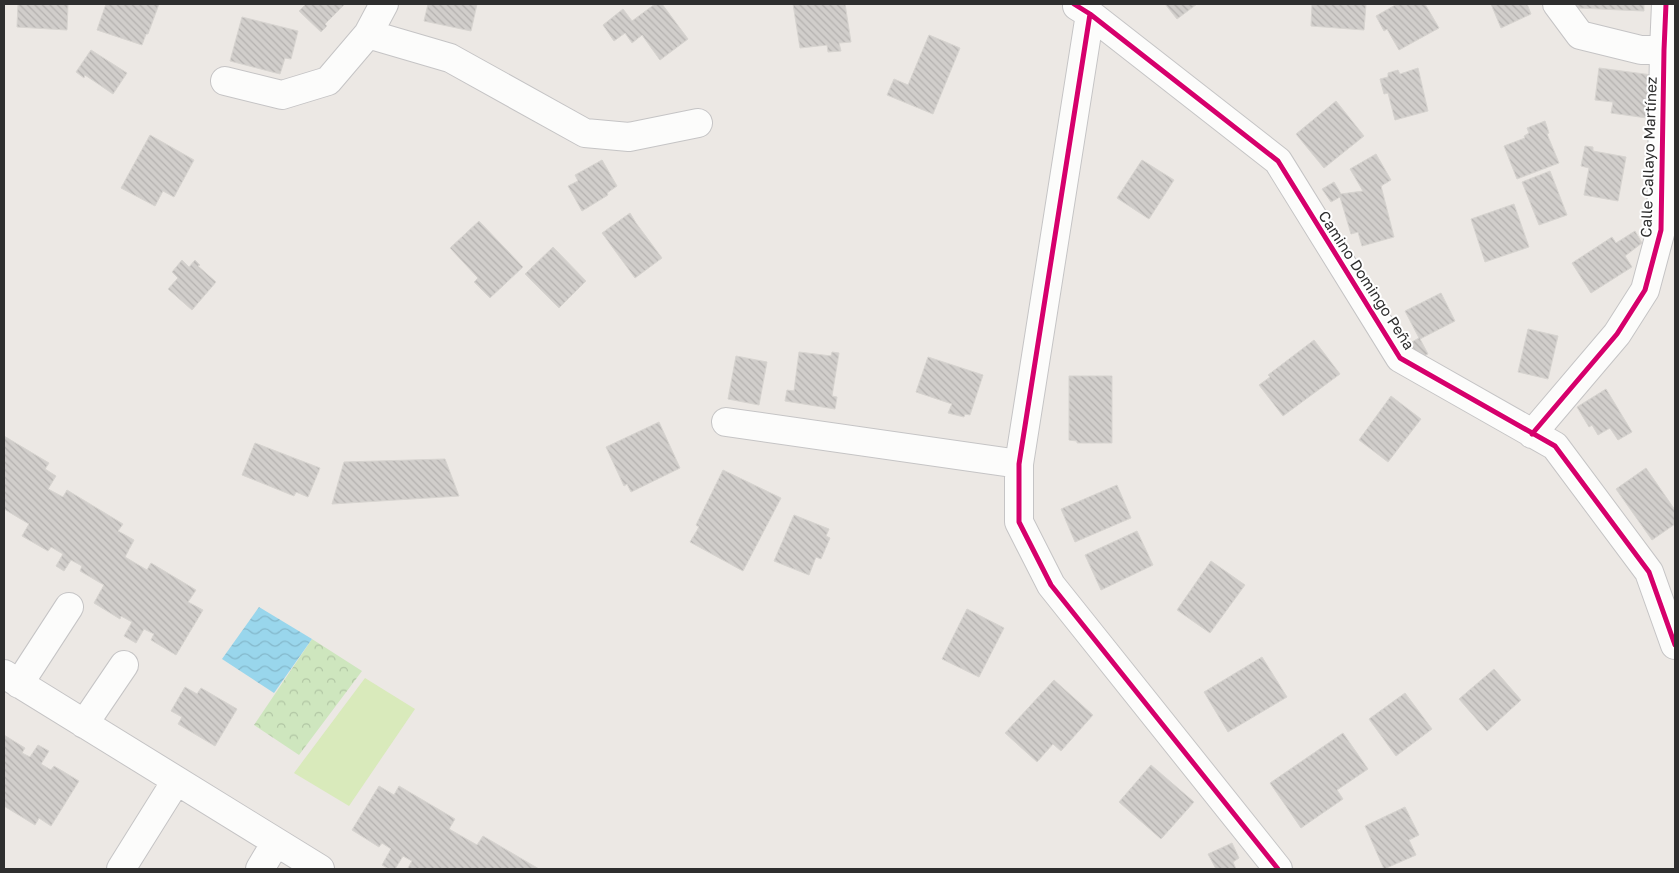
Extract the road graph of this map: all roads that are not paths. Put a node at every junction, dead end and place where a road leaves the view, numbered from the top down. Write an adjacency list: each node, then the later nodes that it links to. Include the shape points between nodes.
1 (384, 4): 5 (street)
2 (1556, 4): 6 (street, via 1580,35 1641,50)
3 (1666, 4): 6 (street, Calle Callayo Martínez)
4 (1082, 9): 10 (street, Camino Domingo Peña, via 1278,161 1400,358); 11 (street)
5 (368, 34): 7 (street, via 328,81 282,95); 8 (street, via 450,58 585,132 629,137)
6 (1664, 50): 10 (street, Calle Callayo Martínez, via 1661,230 1646,290 1617,334)
7 (225, 80)
8 (698, 123)
9 (726, 422): 11 (street)
10 (1532, 434): 13 (street, Camino Domingo Peña, via 1555,446 1649,572)
11 (1019, 464): 22 (street, via 1019,522 1051,585)
12 (69, 608): 15 (street)
13 (1675, 644)
14 (124, 665): 16 (street)
15 (11, 679): 16 (street)
16 (84, 724): 17 (street)
17 (176, 781): 18 (street); 19 (street)
18 (276, 842): 20 (street); 21 (street)
19 (121, 869)
20 (260, 869)
21 (320, 869)
22 (1278, 869)

